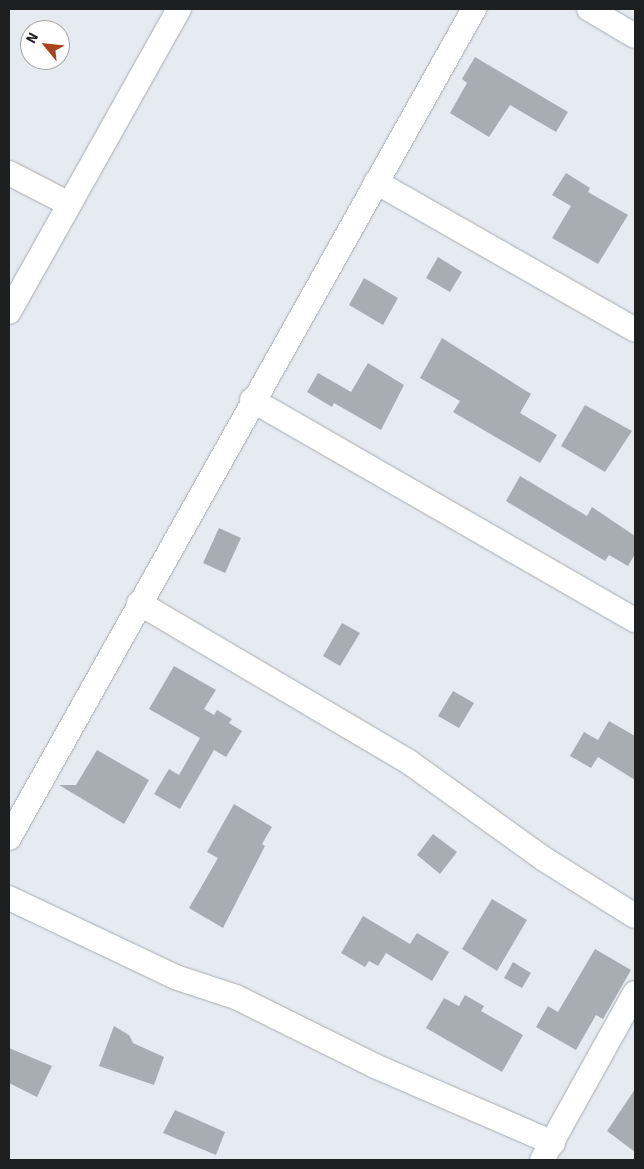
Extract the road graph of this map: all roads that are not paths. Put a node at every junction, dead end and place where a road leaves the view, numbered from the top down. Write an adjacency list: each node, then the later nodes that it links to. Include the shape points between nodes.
1 (179, 9): 7 (street)
2 (474, 9): 6 (street)
3 (589, 9): 4 (street)
4 (635, 36)
5 (9, 173): 7 (street)
6 (376, 182): 9 (street); 10 (street)
7 (69, 204): 8 (street)
8 (9, 312)
9 (635, 330)
10 (252, 400): 11 (street); 12 (street)
11 (139, 603): 13 (street); 15 (street, via 408,762 544,859)
12 (635, 620)
13 (9, 838)
14 (9, 898): 17 (street, via 174,977 236,997)
15 (635, 916)
16 (635, 992): 17 (street)
17 (548, 1151)

